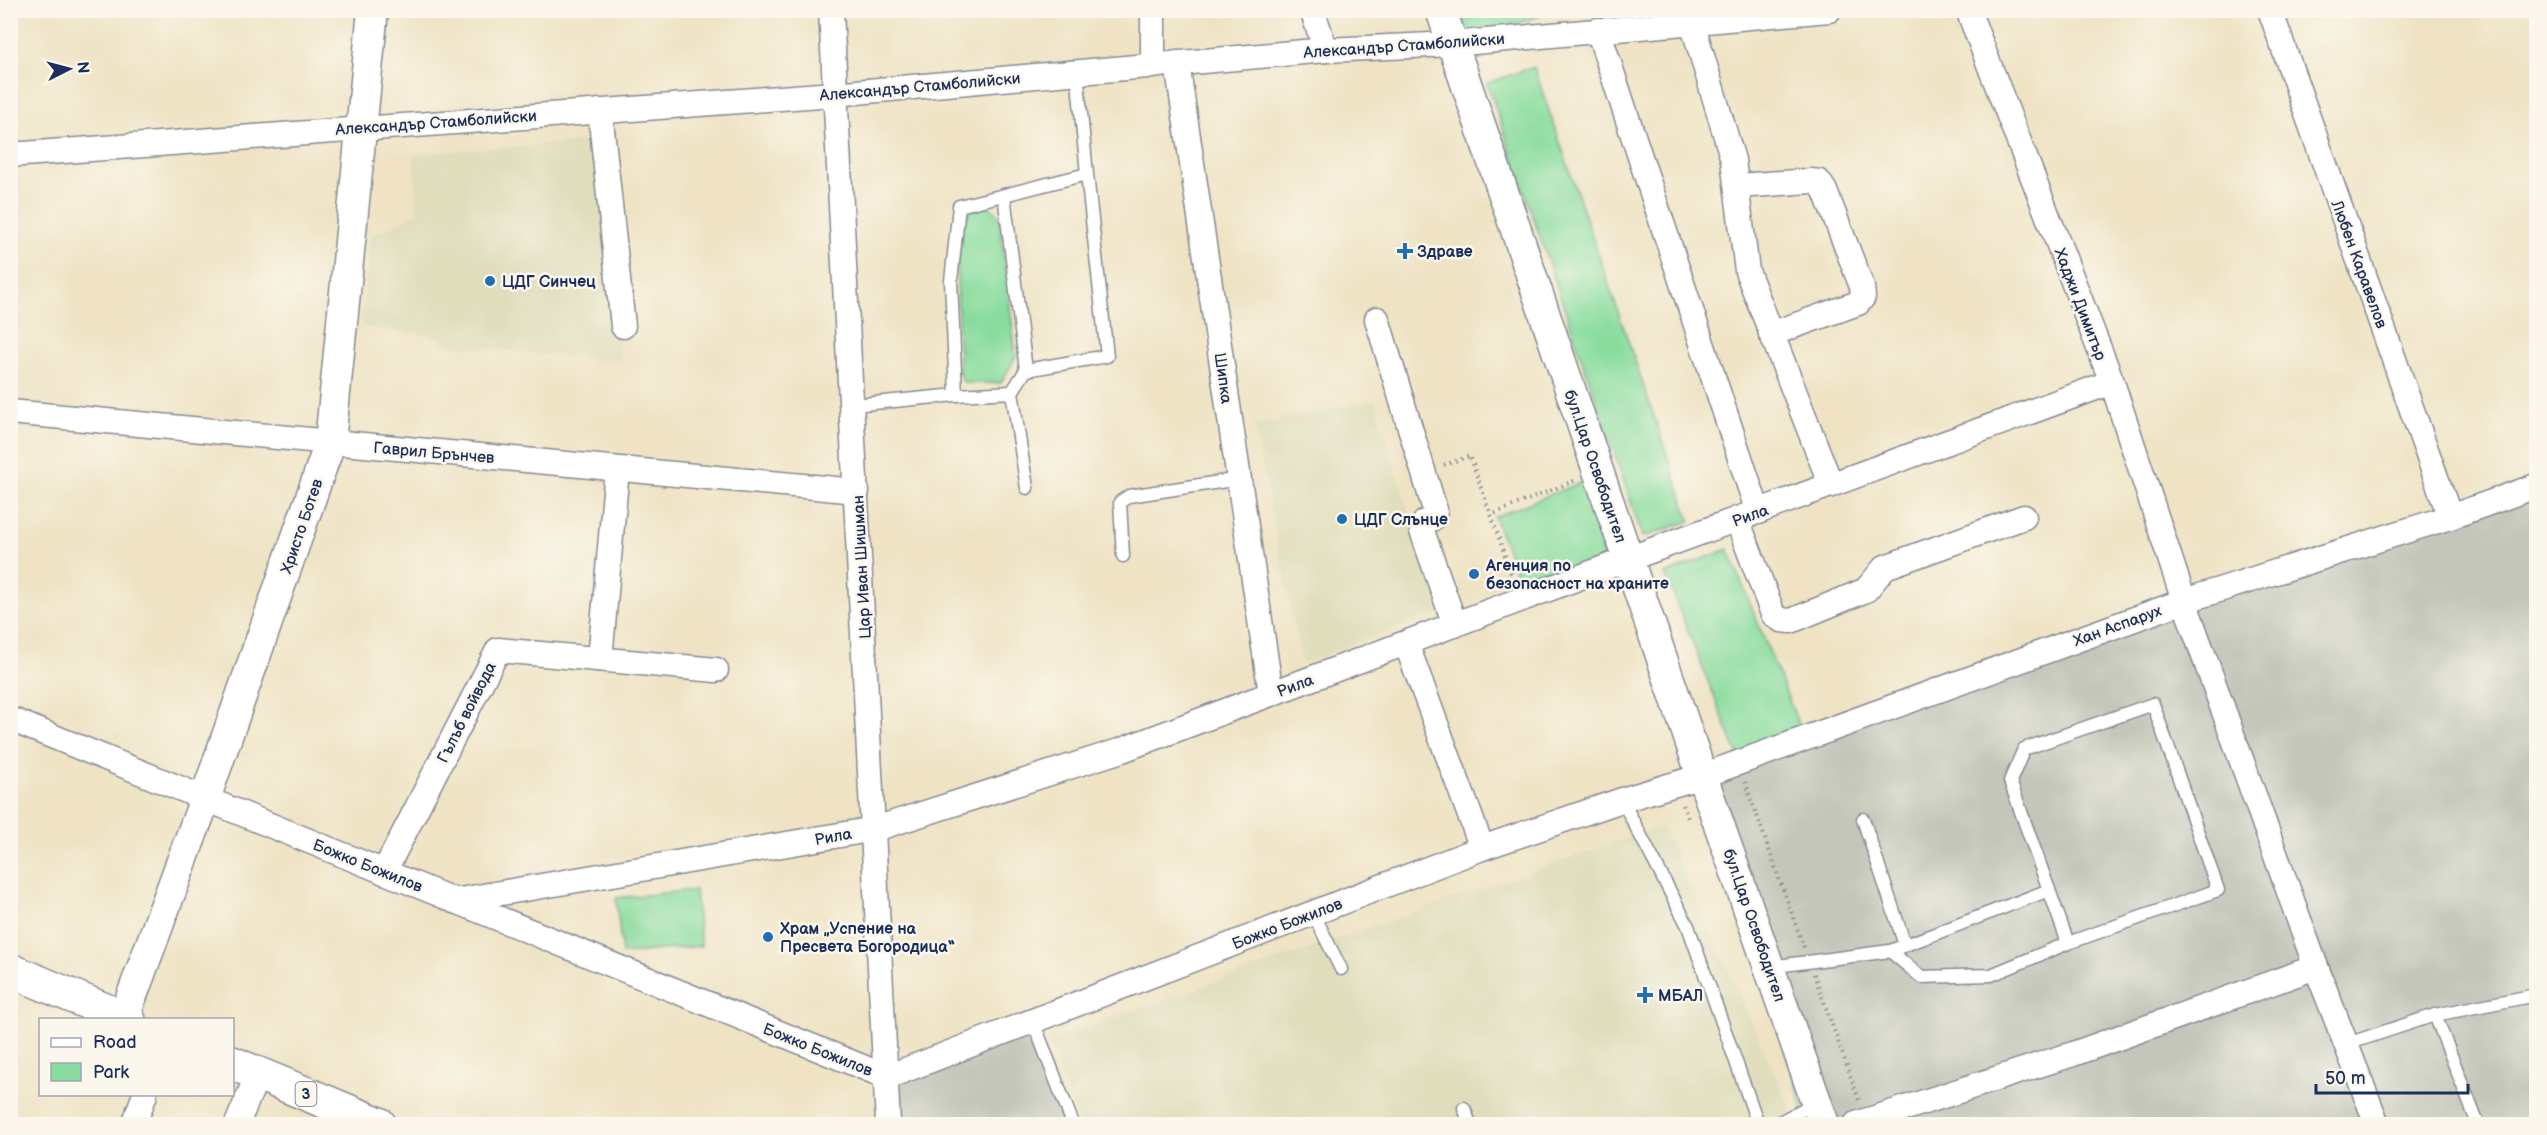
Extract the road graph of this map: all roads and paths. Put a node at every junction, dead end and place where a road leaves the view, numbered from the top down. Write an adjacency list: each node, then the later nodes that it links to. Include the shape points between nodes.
1 (373, 10): 18 (street, Христо Ботев)
2 (831, 10): 16 (street, Цар Иван Шишман)
3 (1153, 10): 14 (street)
4 (1312, 10): 12 (street)
5 (1441, 10): 11 (street, бул.Цар Освободител)
6 (1829, 10): 9 (street, Александър Стамболийски)
7 (1968, 10): 27 (street, Хаджи Димитър)
8 (2270, 10): 44 (street, Любен Каравелов)
9 (1692, 22): 10 (street, Александър Стамболийски); 21 (street, via 1734,160)
10 (1598, 30): 11 (street, Александър Стамболийски); 42 (street)
11 (1452, 44): 12 (street, Александър Стамболийски); 35 (street, бул.Цар Освободител)
12 (1326, 50): 13 (street, Александър Стамболийски)
13 (1177, 63): 14 (street, Александър Стамболийски); 36 (street, Шипка)
14 (1153, 66): 15 (street, Александър Стамболийски)
15 (1077, 72): 16 (street, Александър Стамболийски); 20 (lane)
16 (834, 94): 17 (street, Александър Стамболийски); 30 (street, Цар Иван Шишман)
17 (600, 111): 18 (street, Александър Стамболийски); 24 (street)
18 (361, 128): 19 (street, Александър Стамболийски); 32 (street, Христо Ботев)
19 (10, 155)
20 (1087, 174): 22 (lane); 26 (lane, via 1107,356)
21 (1737, 186): 25 (street, via 1746,271); 25 (street, via 1820,182 1862,287 1863,297 1858,303)
22 (1004, 195): 26 (lane); 29 (lane, via 959,206 951,281)
23 (1377, 319): 34 (street)
24 (623, 326)
25 (1771, 334): 37 (street)
26 (1026, 370): 28 (lane)
27 (2112, 382): 37 (street, Рила); 48 (street, Хаджи Димитър)
28 (1012, 392): 29 (lane); 39 (lane)
29 (956, 395): 30 (lane)
30 (853, 405): 40 (street, Цар Иван Шишман)
31 (10, 412): 32 (street, Гаврил Брънчев)
32 (330, 443): 33 (street, Гаврил Брънчев); 56 (street, Христо Ботев)
33 (617, 469): 40 (street, Гаврил Брънчев); 51 (street)
34 (1423, 471): 41 (path, via 1470,456); 49 (street, via 1435,510 1422,531)
35 (1598, 471): 41 (path); 46 (street, бул.Цар Освободител)
36 (1239, 479): 45 (lane, via 1129,496 1120,502); 53 (street, Шипка)
37 (1831, 485): 42 (street, Рила)
38 (2536, 486): 44 (street, Хан Аспарух)
39 (1027, 488)
40 (857, 491): 59 (street, Цар Иван Шишман)
41 (1491, 515): 47 (path)
42 (1748, 516): 43 (street, via 1773,614 1791,621 1866,590 1885,567); 46 (street, Рила)
43 (2024, 517)
44 (2450, 517): 48 (street, Хан Аспарух)
45 (1123, 556)
46 (1628, 559): 47 (street, Рила); 55 (street, бул.Цар Освободител)
47 (1521, 600): 49 (street, Рила)
48 (2184, 601): 55 (street, Хан Аспарух); 69 (street, Хаджи Димитър)
49 (1455, 625): 50 (street, Рила)
50 (1406, 643): 53 (street, Рила); 60 (street)
51 (600, 659): 52 (street, Гълъб войвода); 61 (street, Гълъб войвода, via 498,650)
52 (716, 670)
53 (1271, 694): 59 (street, Рила, via 1122,750)
54 (10, 719): 56 (street, Божко Божилов)
55 (1702, 776): 57 (street, Божко Божилов); 68 (street, бул.Цар Освободител)
56 (205, 799): 61 (street, Божко Божилов); 74 (street, Христо Ботев)
57 (1622, 800): 60 (street, Божко Божилов); 88 (lane, via 1688,926)
58 (1863, 819): 66 (lane)
59 (875, 829): 63 (street, Рила); 78 (street, Цар Иван Шишман)
60 (1482, 848): 64 (street, Божко Божилов)
61 (384, 872): 63 (street, Божко Божилов)
62 (2049, 890): 65 (lane); 65 (lane, via 2010,781 2024,749 2153,704 2218,890); 66 (lane)
63 (454, 901): 78 (street, Божко Божилов)
64 (1313, 913): 70 (lane); 75 (street, Божко Божилов)
65 (2068, 943): 67 (lane, via 1991,975 1921,977)
66 (1905, 945): 67 (lane)
67 (1890, 951): 68 (lane)
68 (1769, 967): 81 (street, бул.Цар Освободител)
69 (2316, 967): 76 (street, Хаджи Димитър); 90 (street, via 2073,1054)
70 (1341, 969)
71 (10, 970): 74 (main road)
72 (2536, 995): 73 (lane)
73 (2435, 1015): 76 (lane); 92 (lane)
74 (127, 1018)
75 (1034, 1021): 78 (street, Божко Божилов); 86 (lane)
76 (2347, 1044): 91 (street, Хаджи Димитър)
77 (245, 1068): 83 (street); 84 (main road, 3)
78 (887, 1077): 85 (street, Цар Иван Шишман)
79 (145, 1096): 82 (street)
80 (1464, 1107): 87 (lane)
81 (1820, 1113): 89 (lane)
82 (134, 1125)
83 (237, 1125)
84 (379, 1125)
85 (888, 1125)
86 (1073, 1125)
87 (1470, 1125)
88 (1758, 1125)
89 (1776, 1125)
90 (1856, 1125)
91 (2377, 1125)
92 (2478, 1125)

